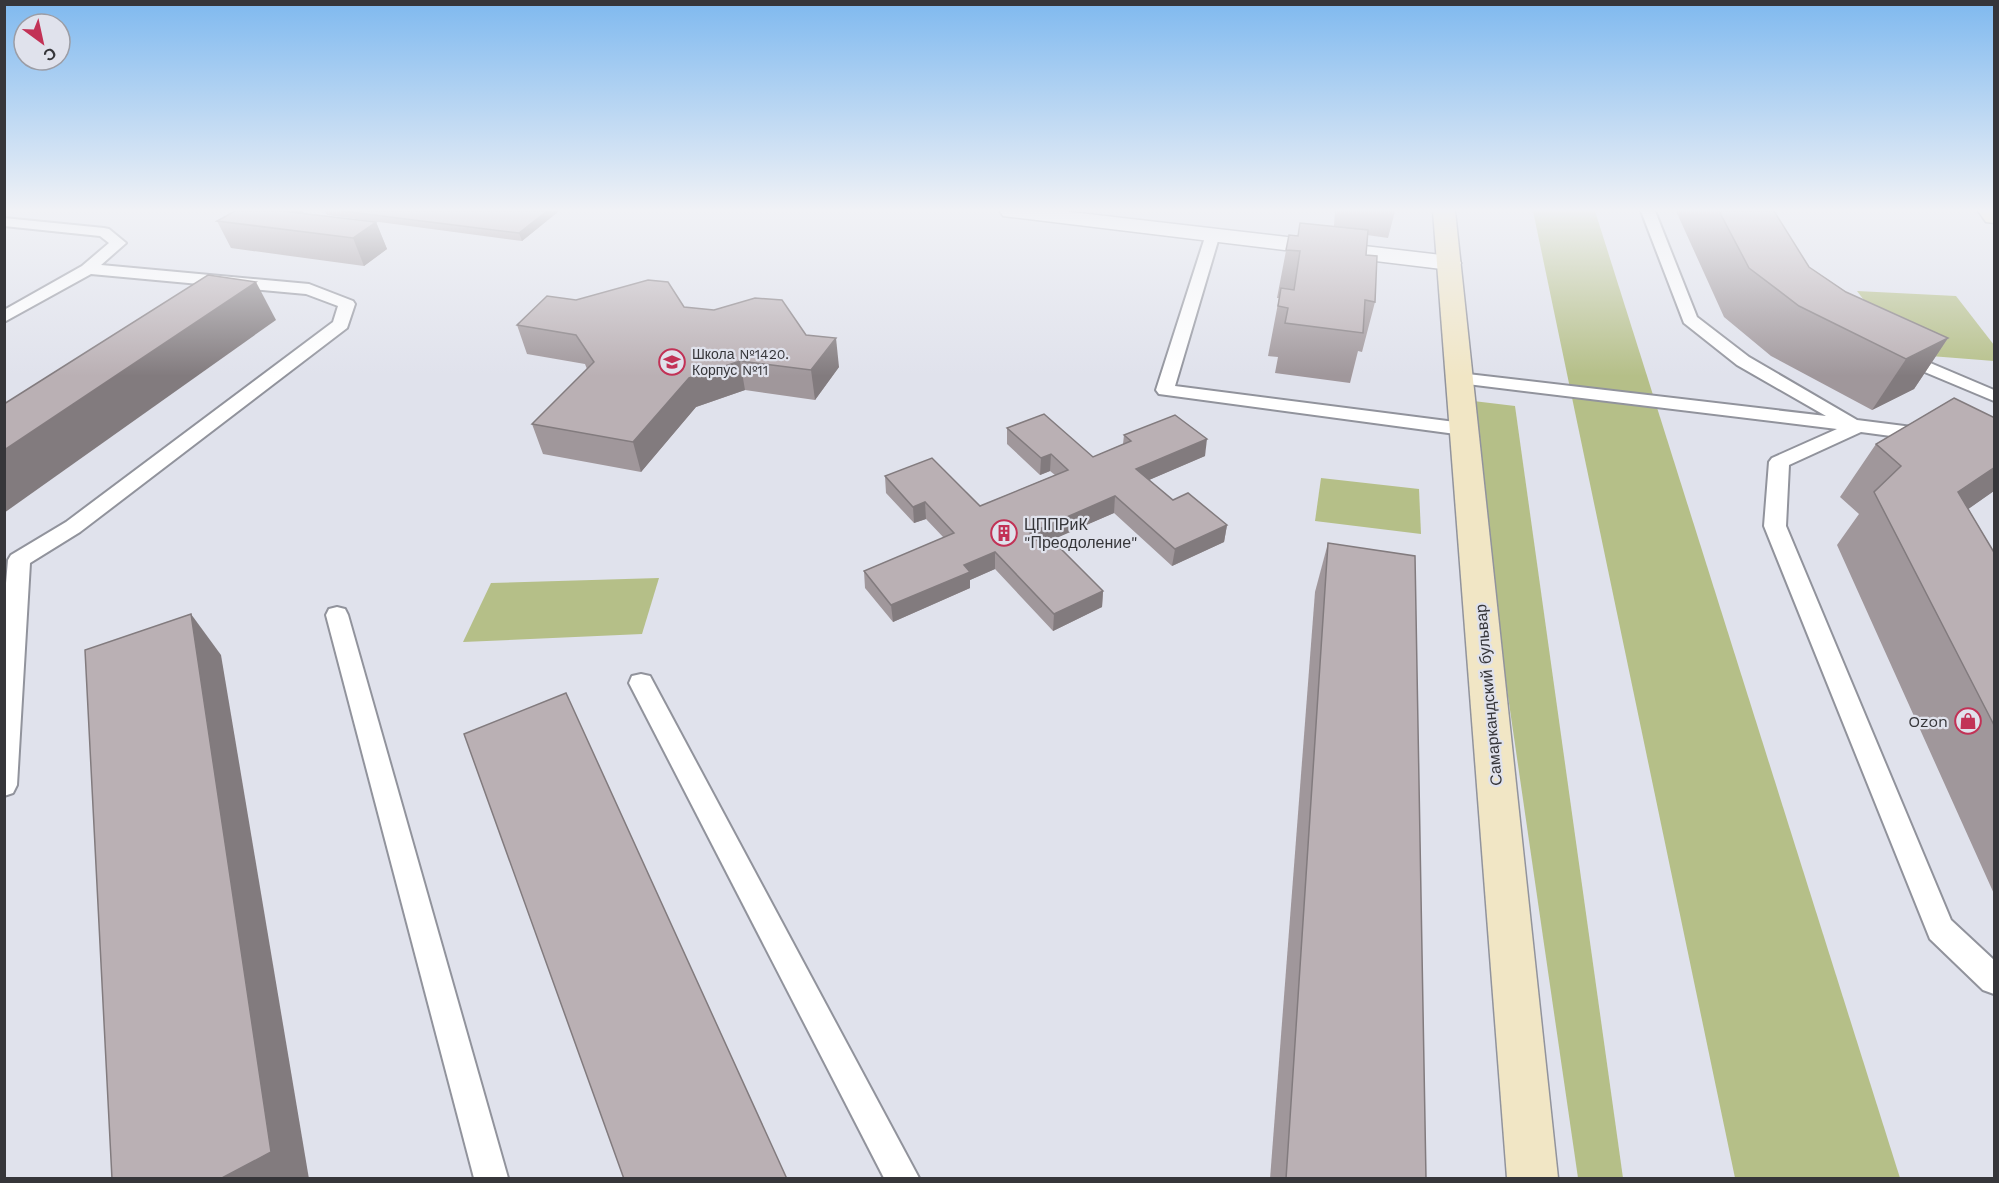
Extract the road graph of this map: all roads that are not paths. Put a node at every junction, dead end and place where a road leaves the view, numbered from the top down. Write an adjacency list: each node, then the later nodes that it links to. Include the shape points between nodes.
1 (91, 266): 5 (lane)
2 (1203, 266): 11 (lane, via 1165,390)
3 (1450, 266): 8 (street, Самаркандский бульвар)
4 (1669, 266): 10 (lane, via 1690,319 1743,361)
5 (88, 269): 6 (lane); 15 (lane, via 309,289 346,304 341,324 73,526 19,560)
6 (4, 317)
7 (1888, 350): 9 (lane)
8 (1459, 378): 10 (lane); 11 (street, Самаркандский бульвар)
9 (1995, 396)
10 (1857, 427): 12 (lane); 16 (lane, via 1779,462 1775,526 1940,929)
11 (1464, 429): 19 (street, Самаркандский бульвар)
12 (1948, 438)
13 (337, 615): 17 (lane)
14 (642, 683): 18 (lane)
15 (4, 785)
16 (1995, 980)
17 (491, 1179)
18 (902, 1179)
19 (1533, 1179)

